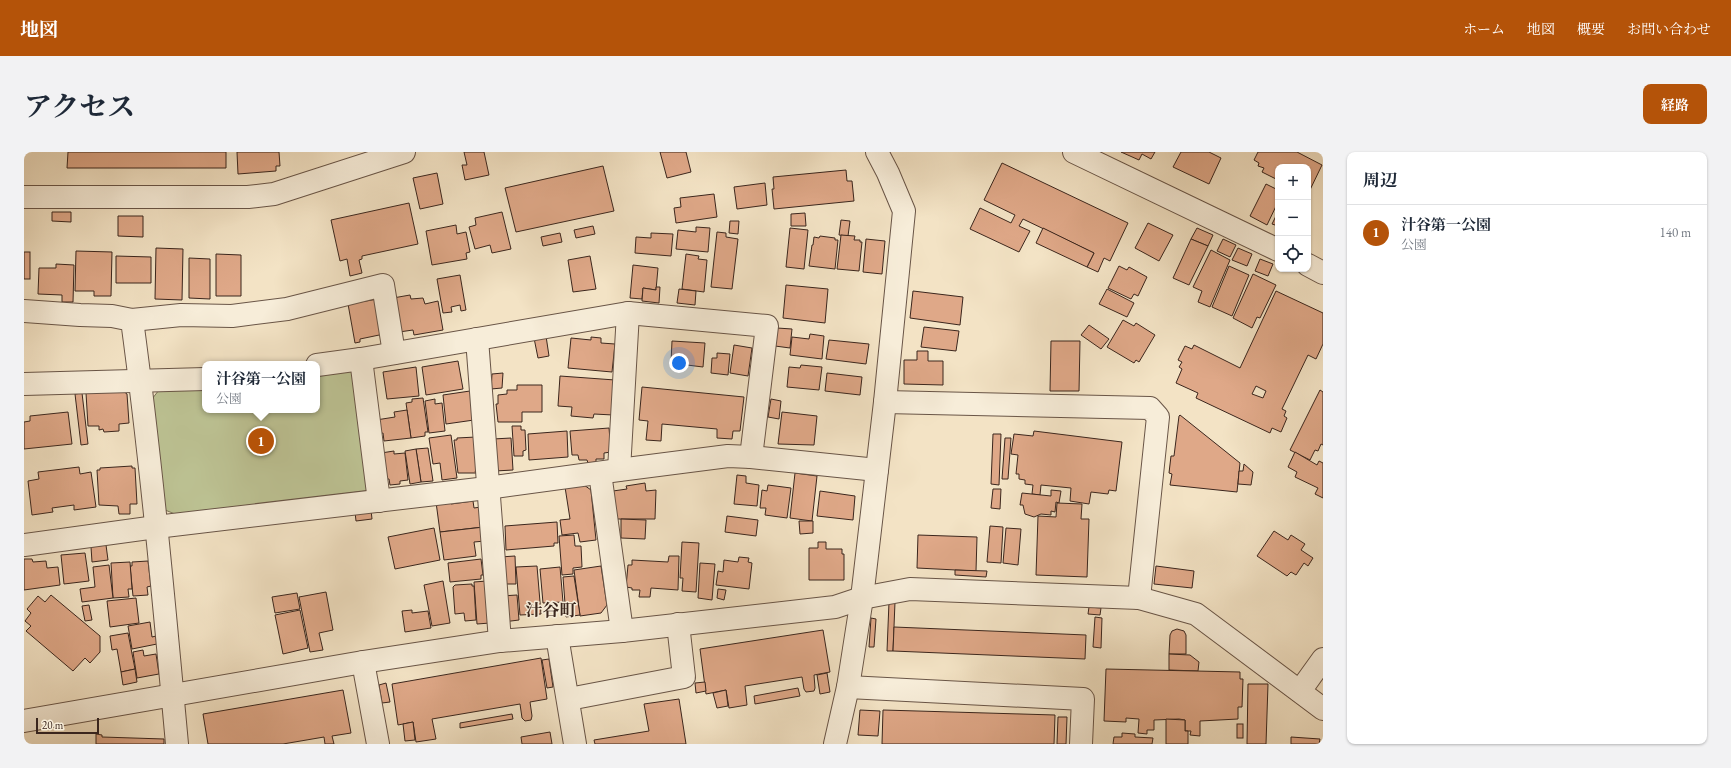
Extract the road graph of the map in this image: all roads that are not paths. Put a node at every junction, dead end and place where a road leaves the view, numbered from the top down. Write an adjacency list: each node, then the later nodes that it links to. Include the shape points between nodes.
1 (404, 152): 4 (street, via 281,192 248,197)
2 (876, 152): 18 (street, via 904,211)
3 (1074, 152): 5 (street)
4 (24, 196)
5 (1275, 249)
6 (1311, 267): 7 (street)
7 (1323, 273)
8 (24, 311): 10 (street, via 112,316)
9 (628, 314): 11 (street); 19 (street, via 767,326); 21 (street)
10 (132, 320): 12 (street, via 181,315 232,316 288,309 383,285); 16 (street)
11 (477, 339): 12 (street); 22 (street)
12 (394, 353): 13 (street)
13 (361, 359): 14 (street); 23 (street)
14 (320, 365)
15 (202, 379): 16 (street)
16 (140, 381): 17 (street); 24 (street)
17 (24, 384)
18 (885, 402): 20 (street); 27 (street, via 1150,408 1158,417)
19 (751, 457): 20 (street); 21 (street, via 728,456)
20 (877, 470): 26 (street)
21 (609, 471): 22 (street); 29 (street)
22 (487, 488): 23 (street); 31 (street)
23 (379, 501): 24 (street)
24 (156, 527): 25 (street); 36 (street)
25 (24, 545)
26 (862, 598): 27 (street, via 910,589); 28 (street, via 835,607); 34 (street)
27 (1139, 598): 35 (street, via 1196,614)
28 (678, 624): 29 (street); 37 (street, via 684,677)
29 (622, 630): 30 (street)
30 (557, 636): 31 (street); 37 (street)
31 (500, 641): 33 (street)
32 (1323, 659): 35 (street)
33 (363, 662): 36 (street); 41 (street)
34 (848, 687): 43 (street); 44 (street, via 1082,699)
35 (1300, 691): 38 (street)
36 (173, 695): 39 (street); 40 (street)
37 (569, 699): 42 (street)
38 (1323, 709)
39 (24, 722)
40 (177, 744)
41 (378, 744)
42 (575, 744)
43 (835, 744)
44 (1081, 744)

